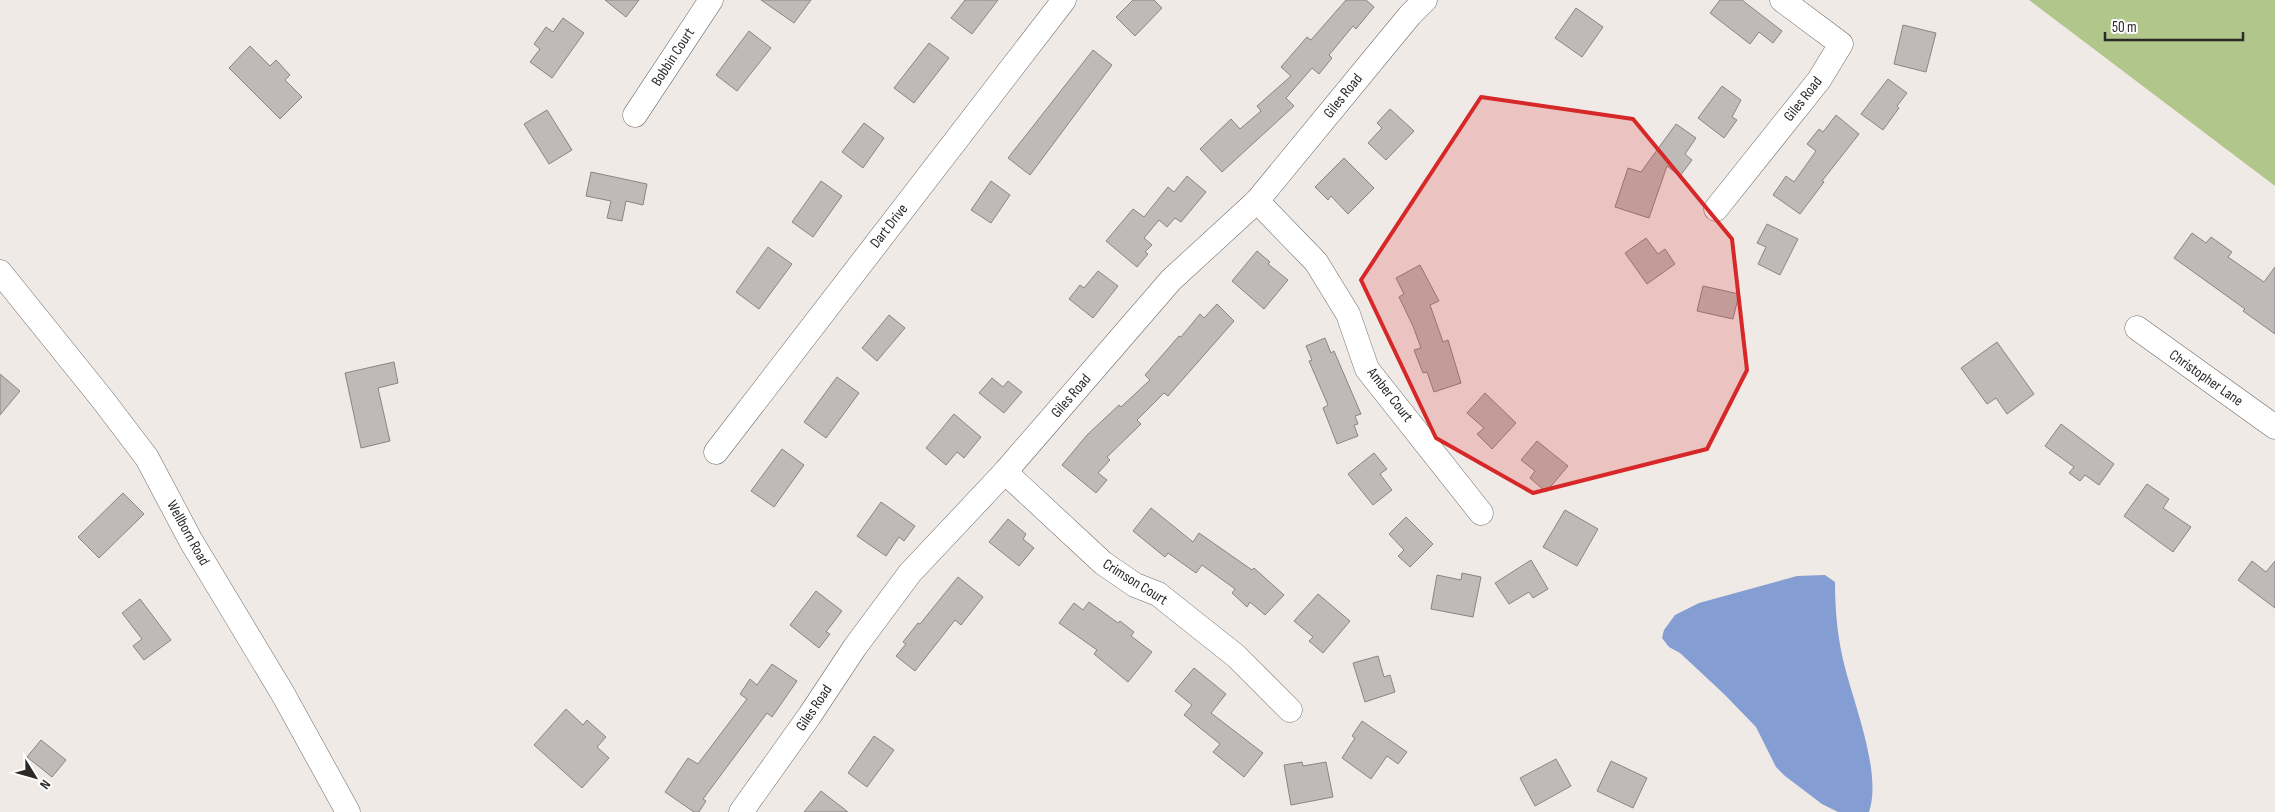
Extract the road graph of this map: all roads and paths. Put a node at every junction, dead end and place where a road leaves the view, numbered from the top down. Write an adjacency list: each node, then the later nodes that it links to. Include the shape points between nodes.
1 (711, 0): 5 (street, Bobbin Court)
2 (1064, 0): 11 (street, Dart Drive)
3 (1425, 0): 6 (street, Giles Road)
4 (1782, 0): 7 (street, Giles Road, via 1841,44 1819,80)
5 (635, 115)
6 (1257, 201): 12 (street, Giles Road, via 1171,280); 13 (street, Amber Court, via 1316,262 1348,314 1367,369)
7 (1716, 209)
8 (0, 272): 15 (street, Wellborn Road, via 146,458)
9 (2137, 328): 10 (street, Christopher Lane)
10 (2275, 427)
11 (716, 452)
12 (1005, 472): 14 (street, Crimson Court, via 1103,563 1135,585 1158,594 1236,656); 16 (street, Giles Road, via 910,574 855,647)
13 (1480, 513)
14 (1290, 710)
15 (348, 812)
16 (741, 812)

